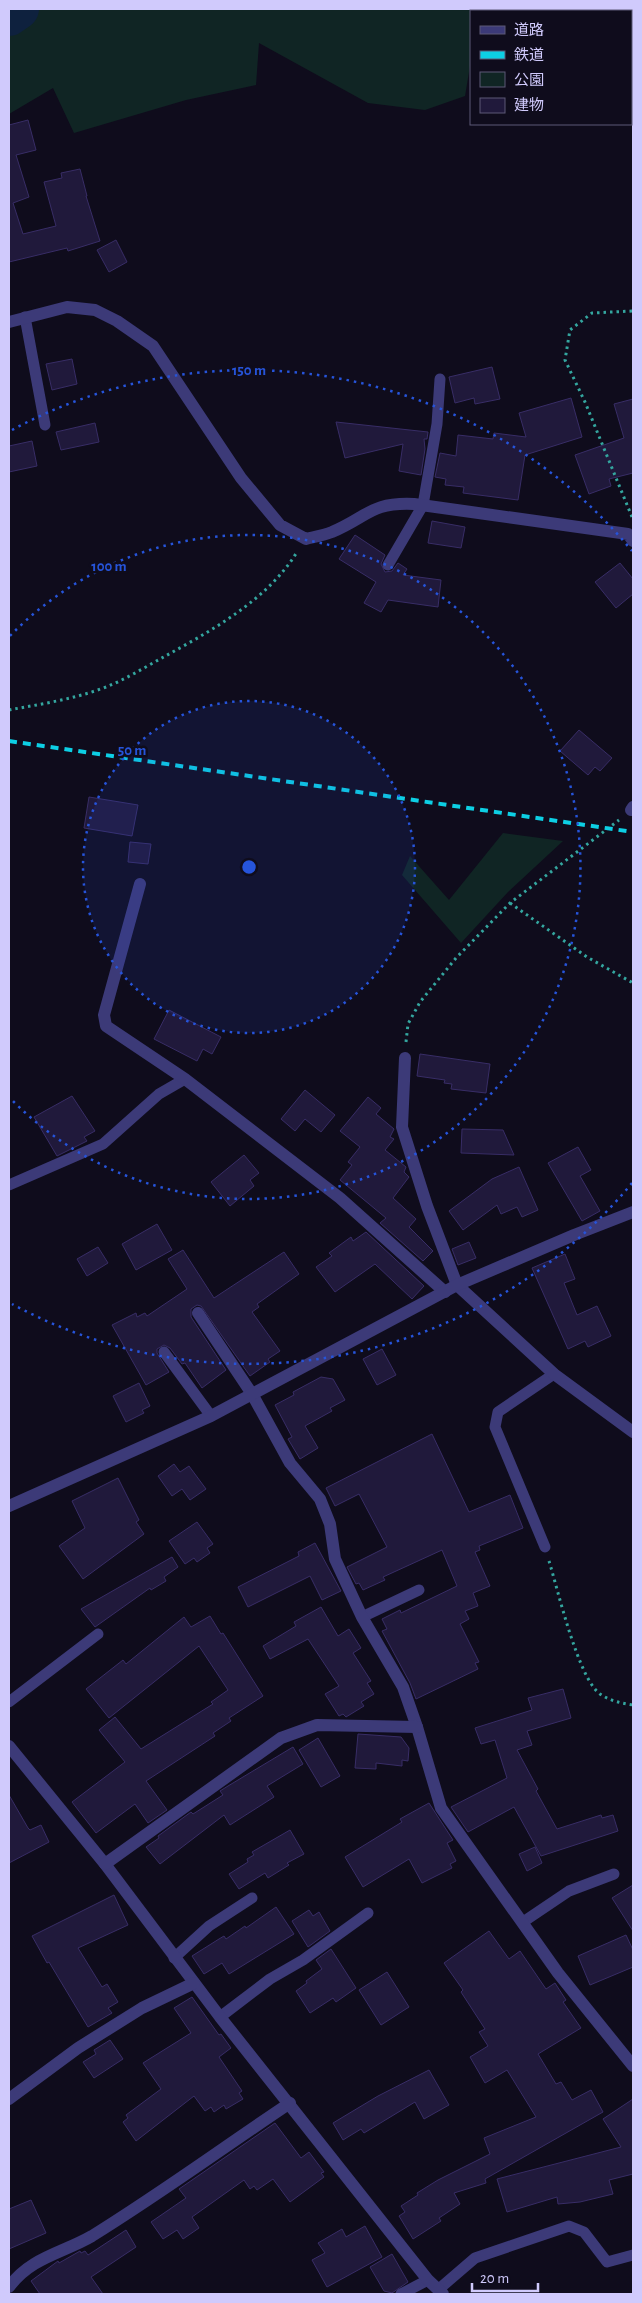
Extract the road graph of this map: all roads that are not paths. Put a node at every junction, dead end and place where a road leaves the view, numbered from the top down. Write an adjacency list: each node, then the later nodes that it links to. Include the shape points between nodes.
1 (25, 317): 2 (street); 4 (lane); 5 (street, via 67,307 95,310 118,321 153,346 241,478 280,525 306,539 332,532 372,509 392,503)
2 (9, 322)
3 (440, 379): 5 (lane)
4 (45, 425)
5 (423, 505): 6 (street); 7 (lane)
6 (632, 534)
7 (388, 565)
8 (140, 884): 10 (street, via 104,1015 106,1026)
9 (405, 1058): 13 (street, via 402,1127)
10 (185, 1079): 11 (lane, via 153,1099 103,1144); 14 (street, via 340,1198)
11 (9, 1185)
12 (633, 1212): 13 (street)
13 (457, 1285): 14 (street); 17 (street)
14 (445, 1292): 18 (street)
15 (198, 1313): 18 (street)
16 (164, 1352): 19 (lane)
17 (554, 1374): 20 (street); 22 (lane, via 498,1412 495,1427)
18 (252, 1394): 19 (street); 24 (street, via 290,1463 320,1499 330,1524 335,1560)
19 (211, 1416): 21 (street)
20 (633, 1432)
21 (9, 1506)
22 (545, 1547)
23 (419, 1590): 24 (lane)
24 (362, 1617): 27 (street, via 403,1687)
25 (98, 1634): 26 (lane)
26 (9, 1702)
27 (417, 1727): 29 (street, via 316,1725 281,1738); 33 (street, via 441,1808)
28 (9, 1746): 29 (street)
29 (105, 1864): 34 (street)
30 (614, 1874): 33 (lane, via 569,1891)
31 (252, 1898): 34 (lane, via 209,1926)
32 (368, 1913): 36 (lane)
33 (523, 1922): 37 (street, via 558,1973)
34 (174, 1958): 35 (street)
35 (194, 1983): 36 (street); 38 (street, via 142,2008 78,2048)
36 (220, 2017): 39 (street)
37 (633, 2066)
38 (9, 2099)
39 (290, 2103): 41 (street); 42 (street, via 91,2237 44,2257 16,2277)
40 (633, 2255): 43 (lane, via 607,2262 584,2232 569,2226 475,2258)
41 (428, 2280): 43 (street); 44 (lane)
42 (9, 2287)
43 (441, 2292)
44 (401, 2294)

